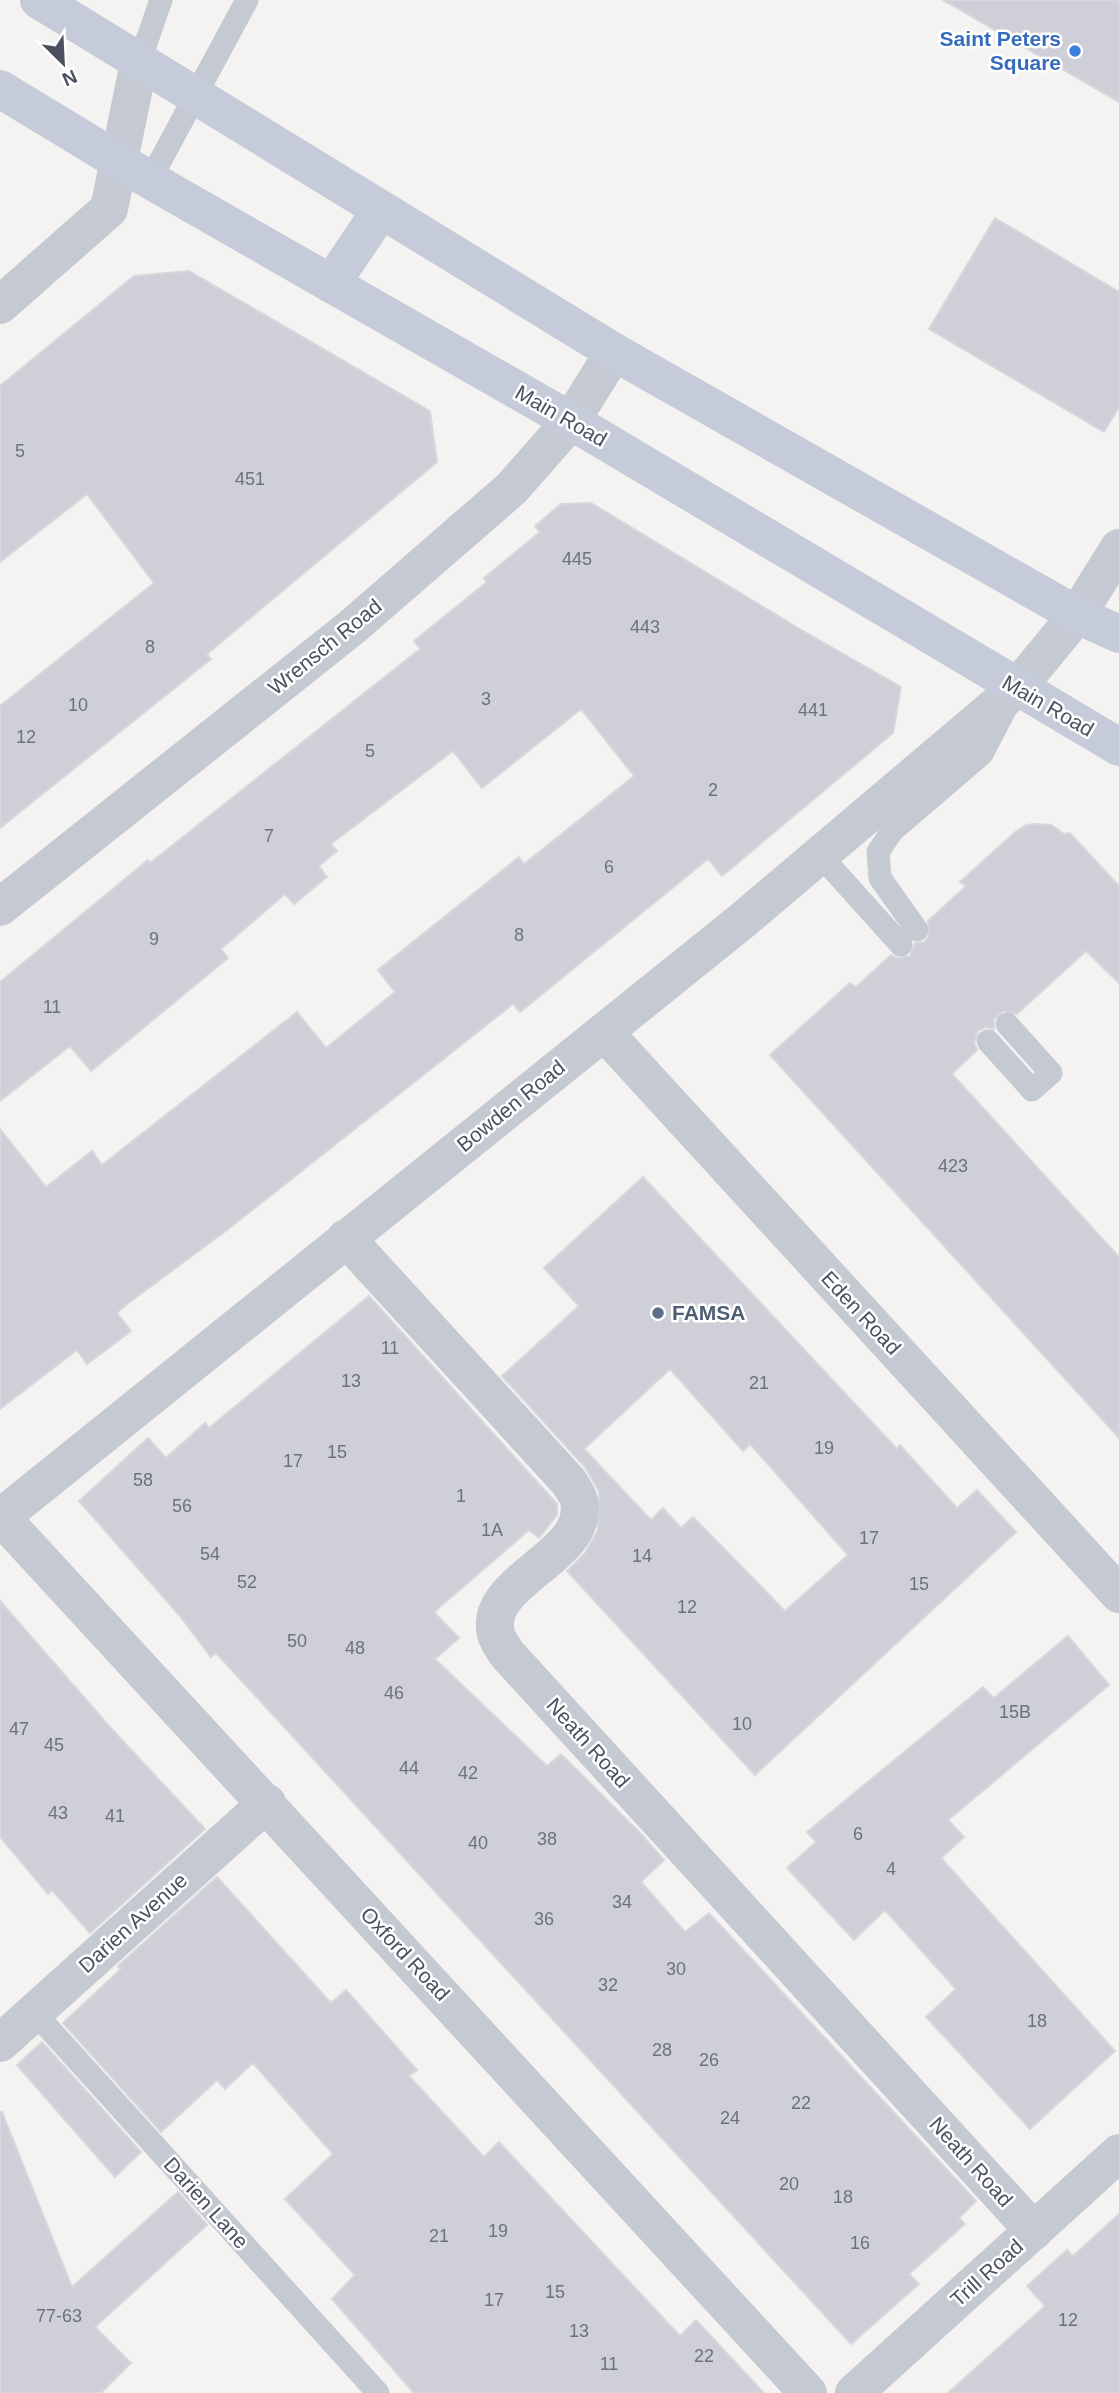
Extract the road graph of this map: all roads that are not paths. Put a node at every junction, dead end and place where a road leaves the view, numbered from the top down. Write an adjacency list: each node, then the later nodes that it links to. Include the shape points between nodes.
1 (39, 0): 4 (main road)
2 (161, 0): 4 (lane)
3 (247, 0): 6 (lane)
4 (139, 63): 6 (main road); 7 (street)
5 (0, 89): 7 (main road, Main Road)
6 (194, 97): 7 (lane); 8 (main road)
7 (134, 171): 9 (main road, Main Road); 10 (street, via 109,209)
8 (381, 210): 9 (main road); 11 (main road)
9 (331, 284): 12 (main road, Main Road)
10 (0, 306)
11 (614, 352): 12 (street, Wrensch Road); 14 (main road)
12 (571, 421): 16 (main road, Main Road); 19 (street, Wrensch Road, via 512,488 352,627)
13 (1119, 548): 14 (street, Bowden Road)
14 (1077, 615): 15 (main road); 16 (street, Bowden Road)
15 (1119, 634)
16 (1017, 688): 17 (main road, Main Road); 18 (street, Bowden Road); 18 (lane, via 982,754 892,831 878,852 880,878 909,937)
17 (1119, 747)
18 (820, 855): 21 (street, Bowden Road)
19 (0, 907)
20 (1007, 1024): 22 (lane, via 1051,1073 1032,1090)
21 (604, 1032): 23 (street, Bowden Road); 25 (street, Eden Road)
22 (988, 1041)
23 (346, 1238): 24 (street, Bowden Road); 30 (street, Neath Road, via 569,1482 579,1501 578,1523 566,1542 509,1593 498,1612 496,1634 507,1654)
24 (0, 1518): 26 (street, Oxford Road)
25 (1119, 1594)
26 (267, 1803): 27 (street, Darien Avenue); 32 (street, Oxford Road)
27 (34, 2012): 28 (street, Darien Avenue); 31 (lane, Darien Lane)
28 (0, 2043)
29 (1119, 2153): 30 (street, Trill Road)
30 (1034, 2231): 33 (street, Trill Road)
31 (378, 2393)
32 (808, 2393)
33 (854, 2393)

